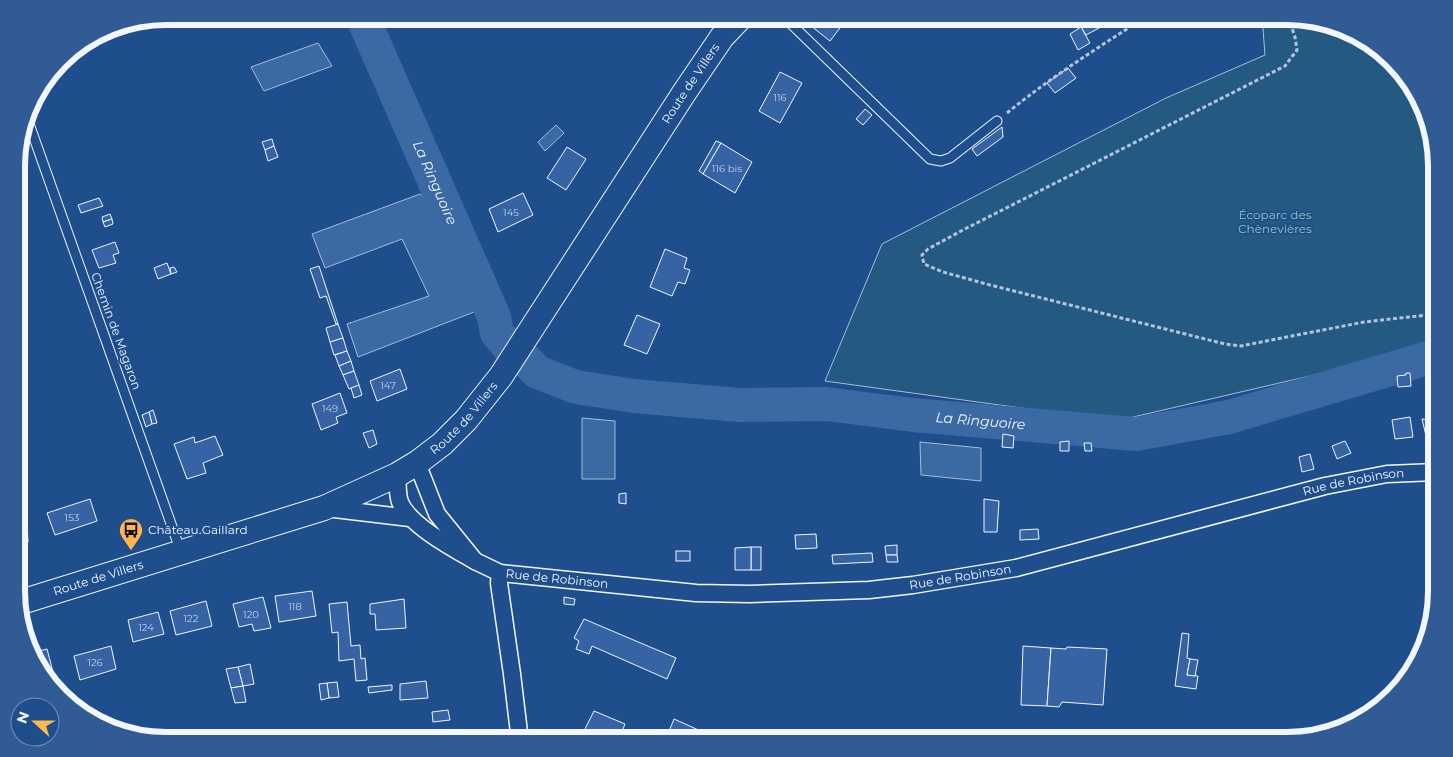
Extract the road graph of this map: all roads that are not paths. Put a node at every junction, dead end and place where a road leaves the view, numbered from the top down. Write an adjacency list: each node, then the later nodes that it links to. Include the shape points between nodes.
1 (733, 25): 5 (main road, Route de Villers, via 684,92 501,376 466,420)
2 (792, 25): 3 (lane, via 930,159 941,161 950,158)
3 (997, 121)
4 (31, 128): 10 (lane, Chemin de Magaron)
5 (417, 463): 7 (main road, Route de Villers); 11 (street, Rue de Robinson, via 437,514)
6 (1428, 472): 12 (street, Rue de Robinson, via 1387,474 1325,486 1016,568 869,590 696,593)
7 (397, 475): 8 (main road, Route de Villers); 9 (street, Rue de Robinson, via 400,502)
8 (324, 508): 9 (street, Rue de Robinson); 10 (main road, Route de Villers)
9 (410, 518): 11 (street, Rue de Robinson)
10 (181, 552): 13 (main road, Route de Villers)
11 (475, 562): 12 (street, Rue de Robinson)
12 (500, 573): 14 (street)
13 (26, 601)
14 (519, 732)

